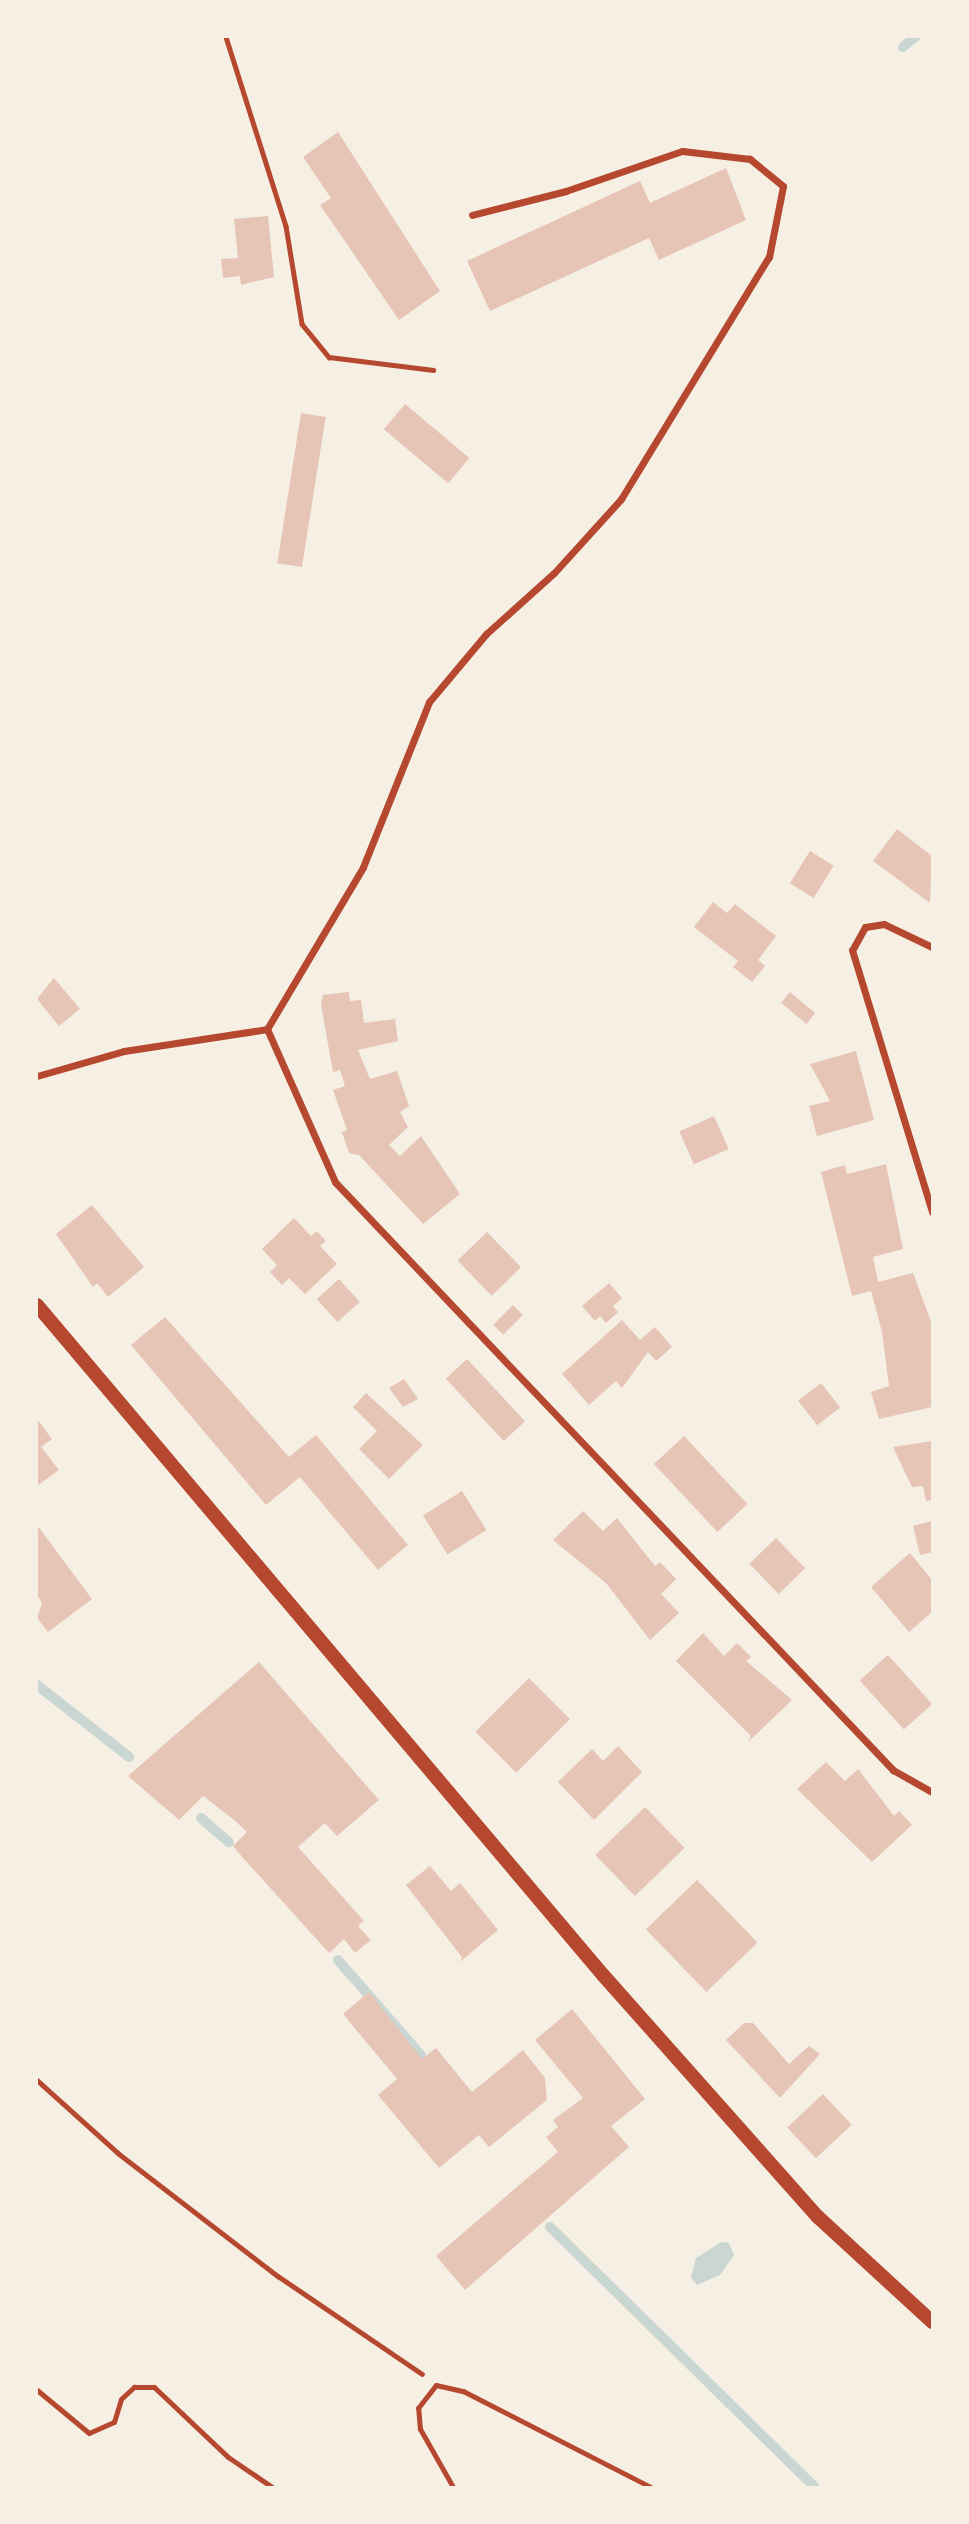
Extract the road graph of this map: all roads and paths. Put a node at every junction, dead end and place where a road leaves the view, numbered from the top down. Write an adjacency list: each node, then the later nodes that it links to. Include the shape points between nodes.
1 (226, 37): 3 (path, via 286,226 302,324 330,357)
2 (472, 215): 5 (street, via 566,191 682,151 750,159 783,186 769,257 621,499 554,573 486,634 429,702 363,867)
3 (433, 370)
4 (932, 947): 7 (street, via 884,924 865,927 852,950)
5 (267, 1029): 6 (street, via 124,1051); 9 (street, via 335,1182 893,1770)
6 (37, 1076)
7 (932, 1212)
8 (37, 1305): 11 (main road, via 621,1995 818,2217)
9 (932, 1792)
10 (37, 2080): 12 (path, via 118,2153 278,2276)
11 (932, 2322)
12 (436, 2385): 15 (lane, via 418,2408 420,2429); 16 (lane, via 463,2390)
13 (37, 2390): 14 (lane, via 89,2433 114,2422 121,2399 134,2387 153,2387 228,2457)
14 (272, 2487)
15 (453, 2487)
16 (651, 2487)

